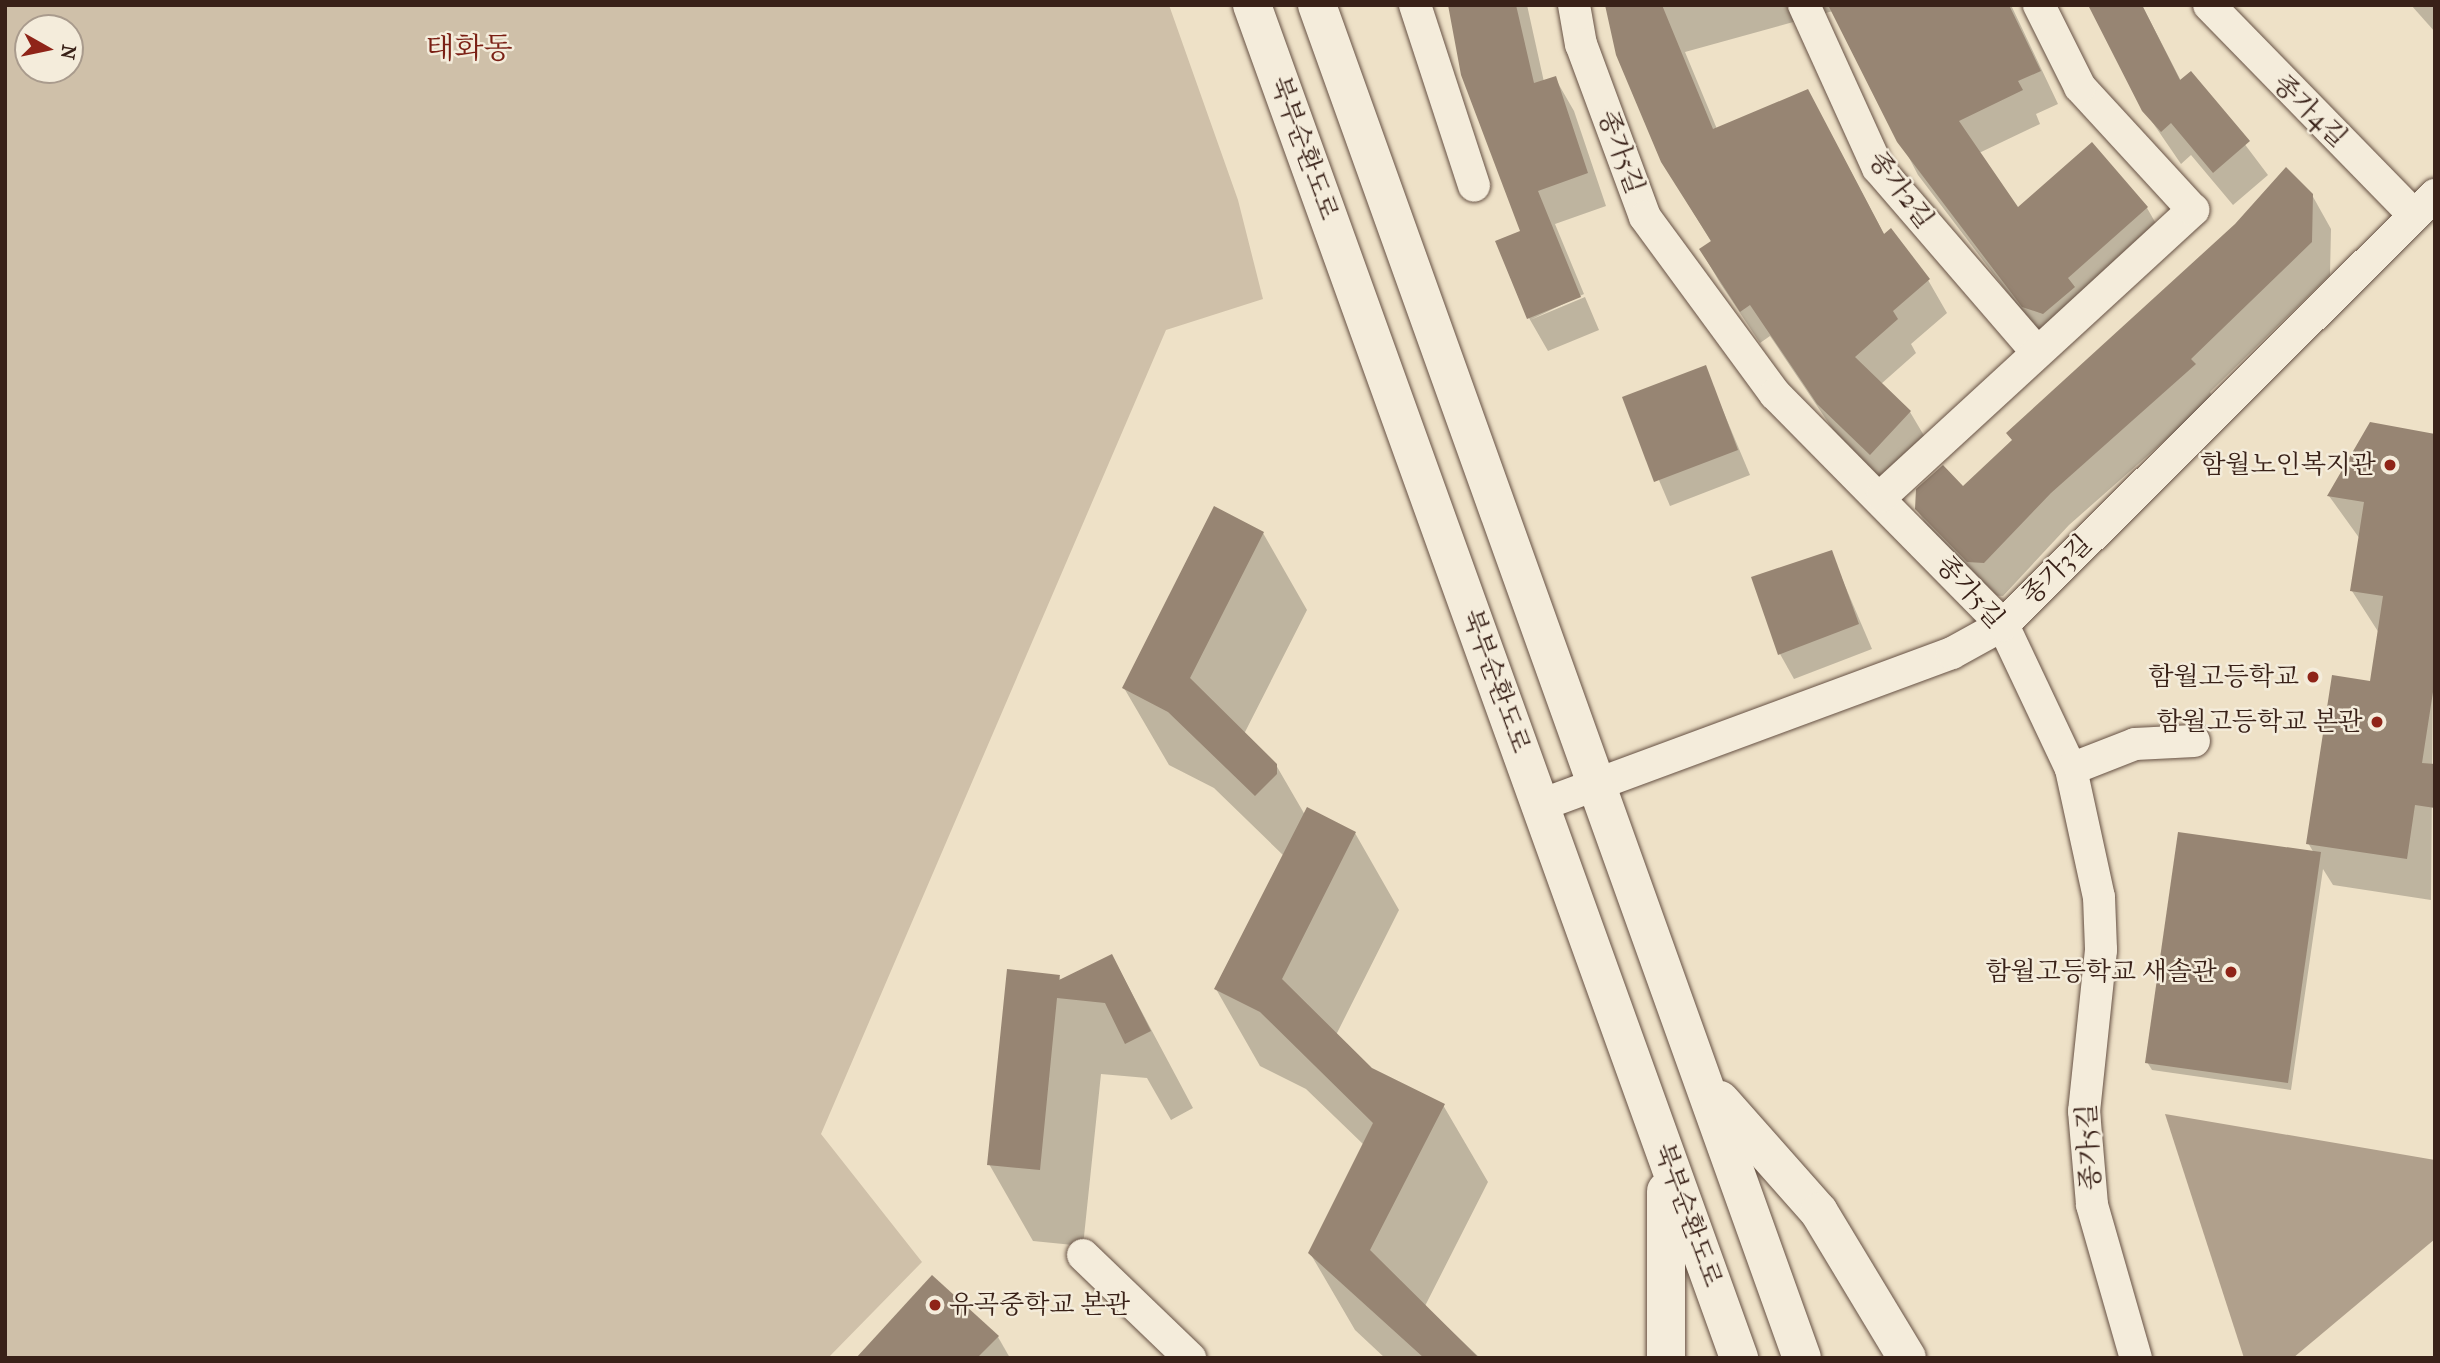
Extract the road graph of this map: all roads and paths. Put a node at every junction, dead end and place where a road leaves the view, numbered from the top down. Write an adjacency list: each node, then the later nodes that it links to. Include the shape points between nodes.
1 (1252, 5): 16 (main road, 북부순환도로)
2 (1317, 5): 15 (main road)
3 (1415, 5): 8 (street)
4 (1574, 5): 11 (street, 종가5길, via 1581,44 1645,217 1775,394)
5 (1804, 5): 10 (street, 종가2길, via 1878,168)
6 (2039, 5): 10 (street, via 2080,87 2193,209)
7 (2209, 5): 9 (street, 종가4길)
8 (1474, 186)
9 (2424, 205): 12 (street, 종가3길)
10 (2036, 351): 11 (street)
11 (1882, 496): 12 (street, 종가5길)
12 (2003, 625): 14 (street, 종가5길); 15 (street, 종가3길, via 1952,653)
13 (2194, 741): 14 (street, via 2135,744)
14 (2071, 769): 25 (street, 종가5길, via 2099,897 2101,950 2084,1111 2092,1205)
15 (1600, 785): 16 (street, 종가3길); 17 (main road)
16 (1541, 806): 18 (main road, 북부순환도로)
17 (1706, 1083): 23 (main road); 24 (main road, via 1819,1212)
18 (1663, 1147): 21 (main road, via 1670,1244); 22 (main road, 북부순환도로)
19 (1083, 1255): 20 (street)
20 (1190, 1358)
21 (1666, 1358)
22 (1739, 1358)
23 (1802, 1358)
24 (1907, 1358)
25 (2136, 1358)

